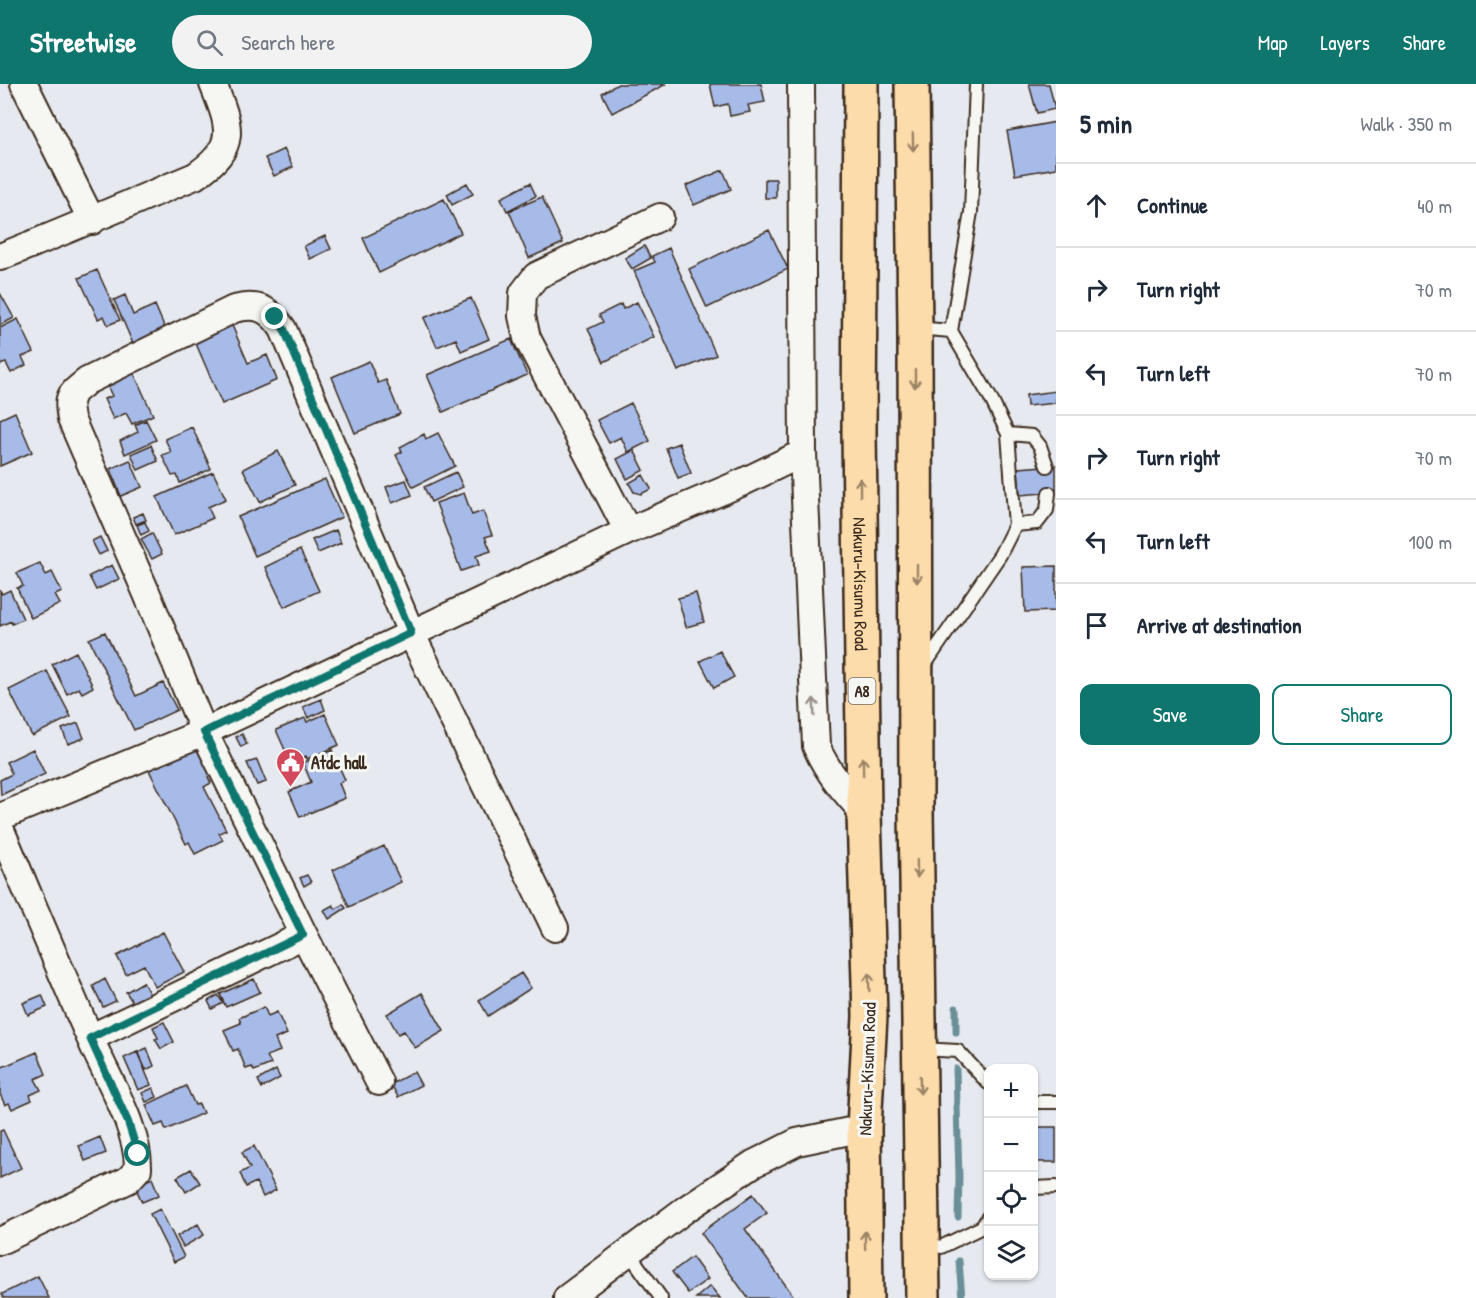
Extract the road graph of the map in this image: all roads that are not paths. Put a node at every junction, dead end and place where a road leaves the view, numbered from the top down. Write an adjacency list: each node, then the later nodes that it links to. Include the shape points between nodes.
1 (24, 84): 8 (street)
2 (213, 84): 8 (street, via 225,113 228,136 219,154 195,176)
3 (801, 84): 13 (street)
4 (861, 84): 21 (highway, Nakuru-Kisumu Road / A8, one-way to 4, via 859,432)
5 (912, 84): 10 (highway, one-way to 10)
6 (976, 84): 11 (lane, via 971,212)
7 (660, 217): 17 (street, via 536,276 523,293 522,316 528,338)
8 (92, 221): 9 (street)
9 (0, 257)
10 (915, 328): 11 (lane); 19 (highway, one-way to 19)
11 (951, 332): 12 (lane)
12 (1008, 434): 14 (lane, via 1032,436); 16 (lane)
13 (803, 453): 17 (street); 21 (street, one-way to 13, via 835,780 816,746)
14 (1047, 466)
15 (1049, 493): 16 (lane, via 1047,510 1037,523)
16 (1015, 525): 19 (lane, via 1000,555)
17 (628, 531): 18 (street)
18 (411, 633): 20 (street); 20 (street, via 284,329 275,317 251,305 234,309 87,381 71,394 69,405 71,419); 24 (street)
19 (917, 677): 27 (highway, one-way to 27)
20 (204, 732): 22 (street); 25 (street)
21 (864, 813): 32 (highway, Nakuru-Kisumu Road / A8, one-way to 21, via 870,1016)
22 (0, 817)
23 (0, 828): 26 (street)
24 (555, 928)
25 (303, 935): 26 (street); 29 (street)
26 (90, 1038): 36 (street, via 132,1133 138,1169 128,1180)
27 (920, 1048): 28 (lane, via 958,1051); 37 (highway, one-way to 37)
28 (984, 1079)
29 (379, 1082)
30 (1038, 1102): 31 (lane)
31 (1056, 1102)
32 (864, 1128): 38 (street, via 797,1142 753,1164); 41 (highway, Nakuru-Kisumu Road / A8, one-way to 32)
33 (1056, 1187): 34 (lane)
34 (1038, 1188)
35 (984, 1224): 37 (lane, via 941,1247)
36 (0, 1241)
37 (922, 1244): 42 (highway)
38 (629, 1252): 39 (street); 40 (lane)
39 (567, 1298)
40 (661, 1298)
41 (866, 1298)
42 (923, 1298)

